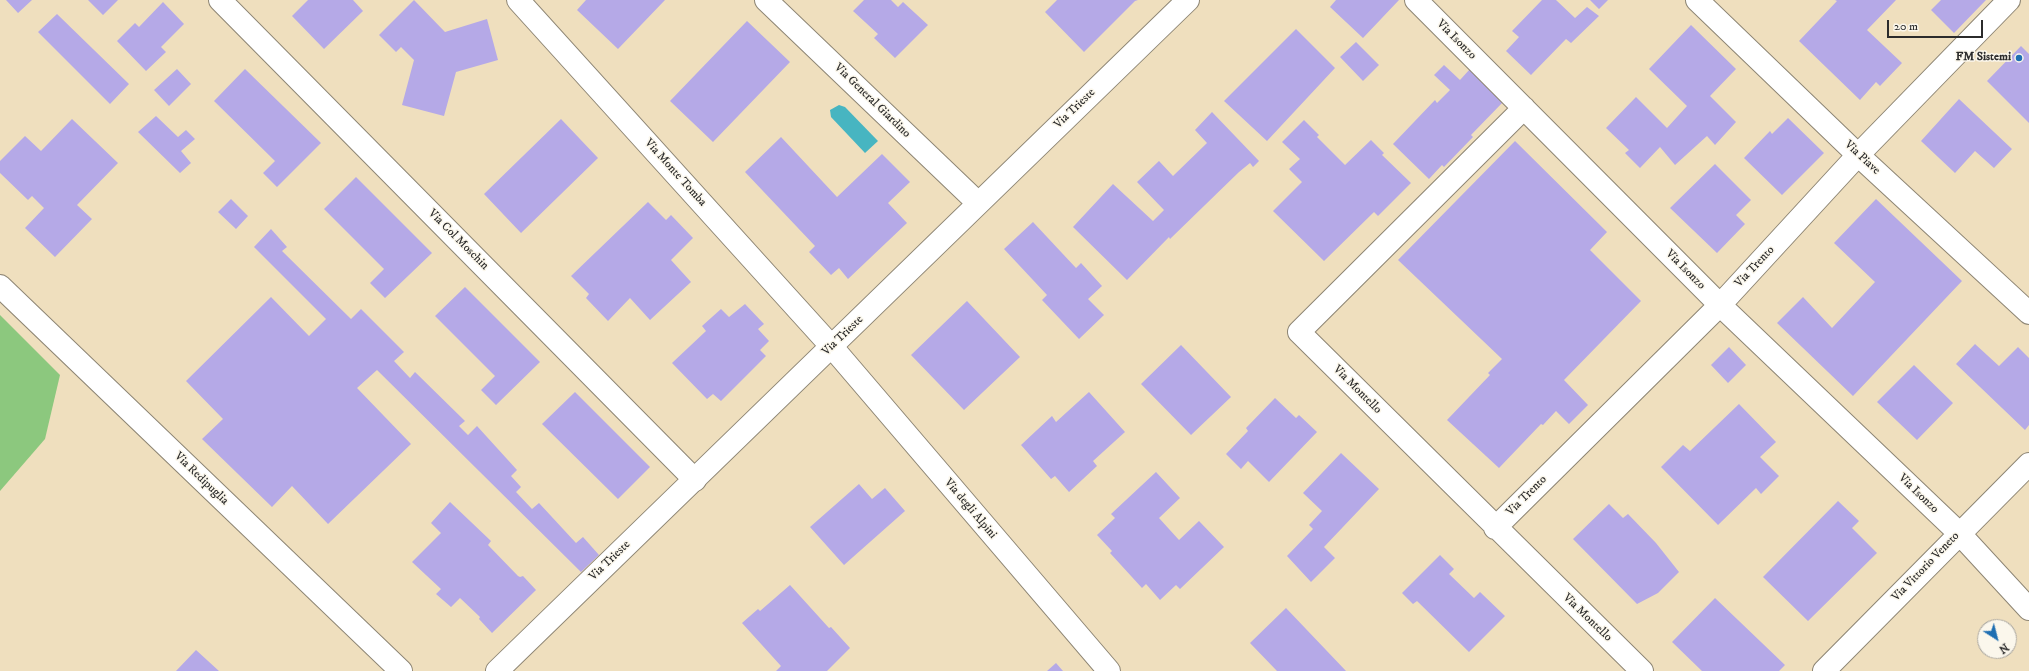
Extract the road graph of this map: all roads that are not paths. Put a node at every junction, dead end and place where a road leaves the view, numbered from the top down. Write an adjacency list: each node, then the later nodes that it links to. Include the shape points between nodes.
1 (220, 0): 16 (street, Via Col Moschin)
2 (518, 0): 14 (street, Via Monte Tomba)
3 (766, 0): 10 (street, Via General Giardino)
4 (1188, 0): 10 (street, Via Trieste)
5 (1416, 0): 8 (street, Via Isonzo)
6 (1697, 0): 9 (street, Via Piave)
7 (2010, 0): 9 (street, Via Trento)
8 (1524, 108): 12 (street, Via Isonzo); 17 (street, Via Montello, via 1298,332)
9 (1858, 155): 12 (street, Via Trento); 13 (street, Via Piave)
10 (978, 203): 14 (street, Via Trieste)
11 (0, 286): 20 (street, Via Redipuglia)
12 (1720, 305): 17 (street, Via Trento); 18 (street, Via Isonzo)
13 (2029, 313)
14 (832, 347): 16 (street, Via Trieste); 22 (street, Via degli Alpini)
15 (2029, 464): 18 (street, Via Vittorio Veneto)
16 (695, 480): 21 (street, Via Trieste)
17 (1495, 528): 23 (street, Via Montello)
18 (1959, 533): 19 (street, Via Isonzo); 24 (street, Via Vittorio Veneto)
19 (2029, 609)
20 (401, 671)
21 (497, 671)
22 (1109, 671)
23 (1642, 671)
24 (1824, 671)

